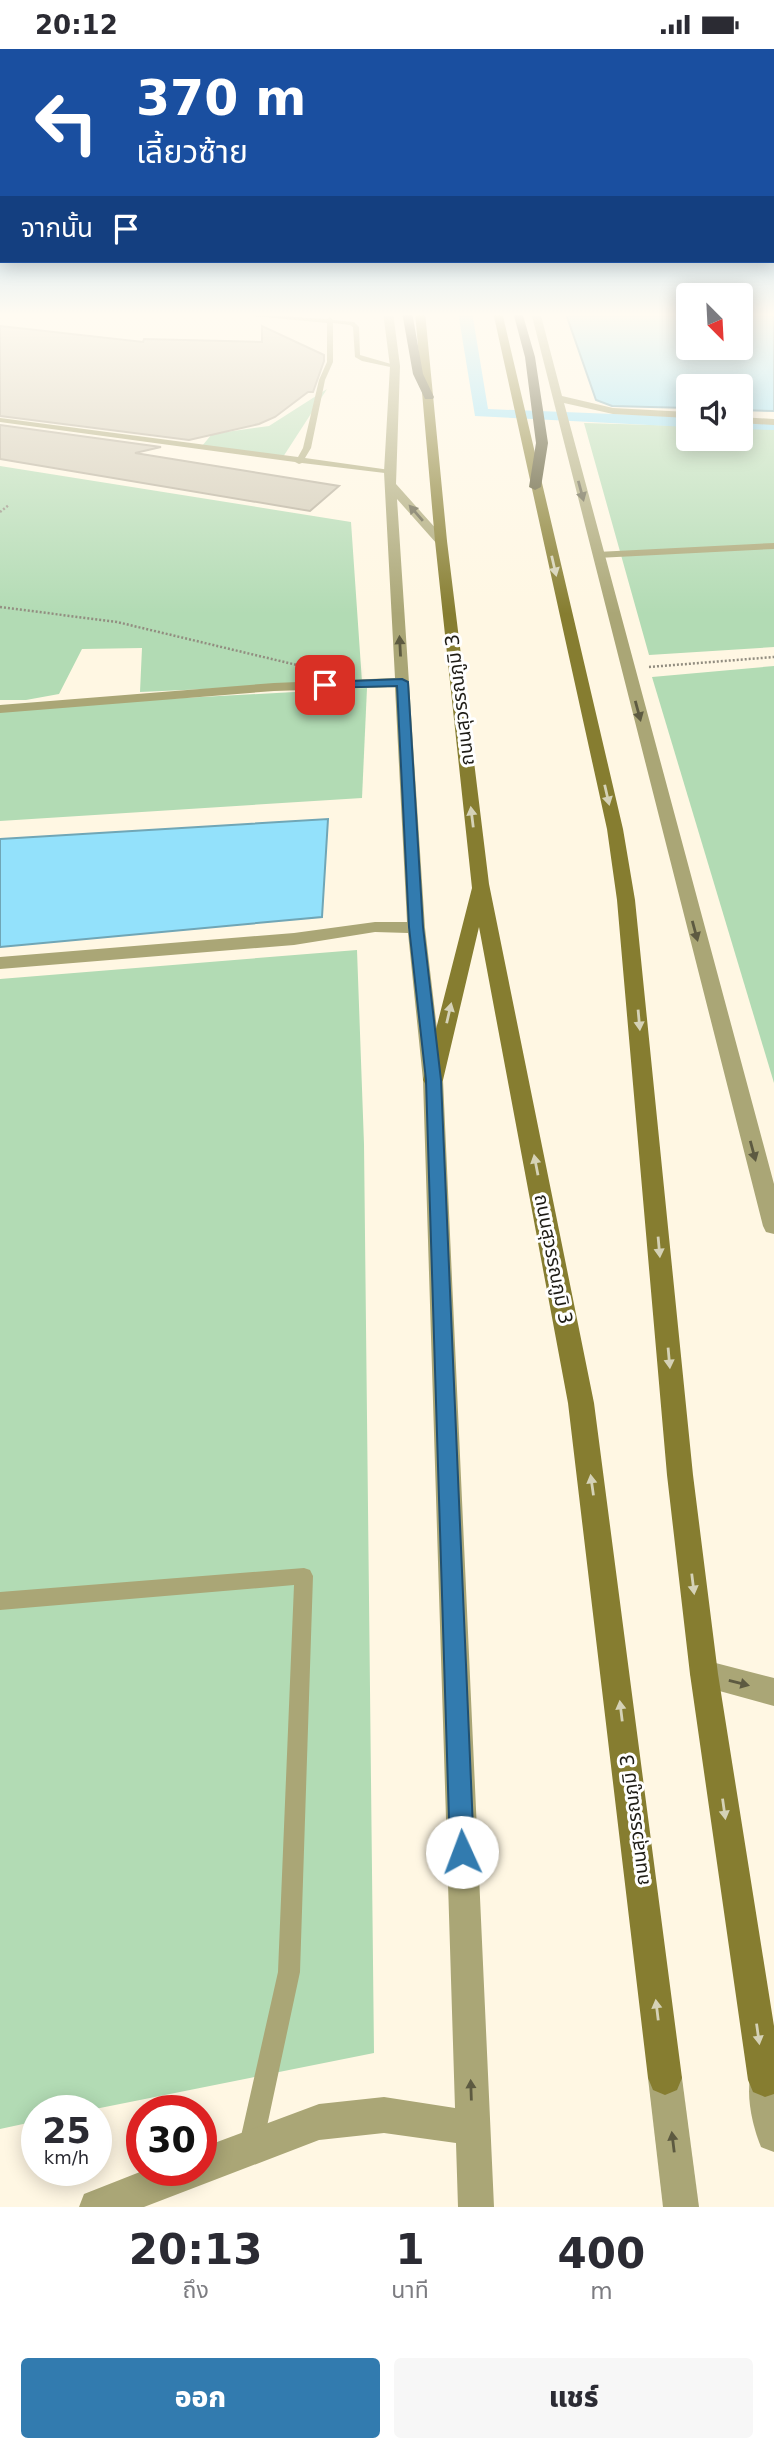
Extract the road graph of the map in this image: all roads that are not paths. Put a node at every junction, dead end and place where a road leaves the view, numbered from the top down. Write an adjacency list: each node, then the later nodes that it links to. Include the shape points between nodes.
1 (315, 413): 14 (lane)
2 (393, 413): 15 (street)
3 (430, 413): 17 (main road, ถนนสุวรรณภูมิ 3)
4 (518, 413): 16 (main road)
5 (537, 413): 16 (highway, via 541,457)
6 (561, 413): 19 (street, one-way to 19)
7 (634, 413): 9 (street)
8 (589, 416): 10 (street)
9 (676, 416)
10 (676, 417)
11 (753, 419): 13 (street)
12 (0, 420): 14 (lane)
13 (774, 420)
14 (299, 462): 15 (lane)
15 (391, 479): 17 (street, one-way to 15); 20 (street, one-way to 15)
16 (535, 488): 28 (main road, one-way to 28, via 615,829 626,900 680,1475)
17 (441, 541): 22 (main road, ถนนสุวรรณภูมิ 3, one-way to 17)
18 (774, 546): 19 (lane)
19 (597, 555): 26 (street, one-way to 26)
20 (402, 682): 21 (street, via 274,687); 23 (street)
21 (0, 709)
22 (480, 884): 25 (main road, one-way to 22); 30 (main road, ถนนสุวรรณภูมิ 3, one-way to 22, via 581,1403)
23 (416, 927): 24 (street, via 364,927 294,939); 25 (street)
24 (0, 963)
25 (433, 1080): 32 (street, one-way to 25)
26 (774, 1226)
27 (0, 1601): 34 (lane, via 304,1576 289,1972)
28 (704, 1674): 29 (street, one-way to 29); 31 (main road, one-way to 31)
29 (774, 1692)
30 (665, 2078): 39 (street, ถนนสุวรรณภูมิ 3, one-way to 30)
31 (765, 2080): 33 (street)
32 (473, 2128): 34 (street, via 384,2115 319,2122); 38 (street)
33 (774, 2134)
34 (251, 2146): 35 (street)
35 (217, 2160)
36 (151, 2186): 37 (street)
37 (97, 2207)
38 (476, 2207)
39 (681, 2207)

